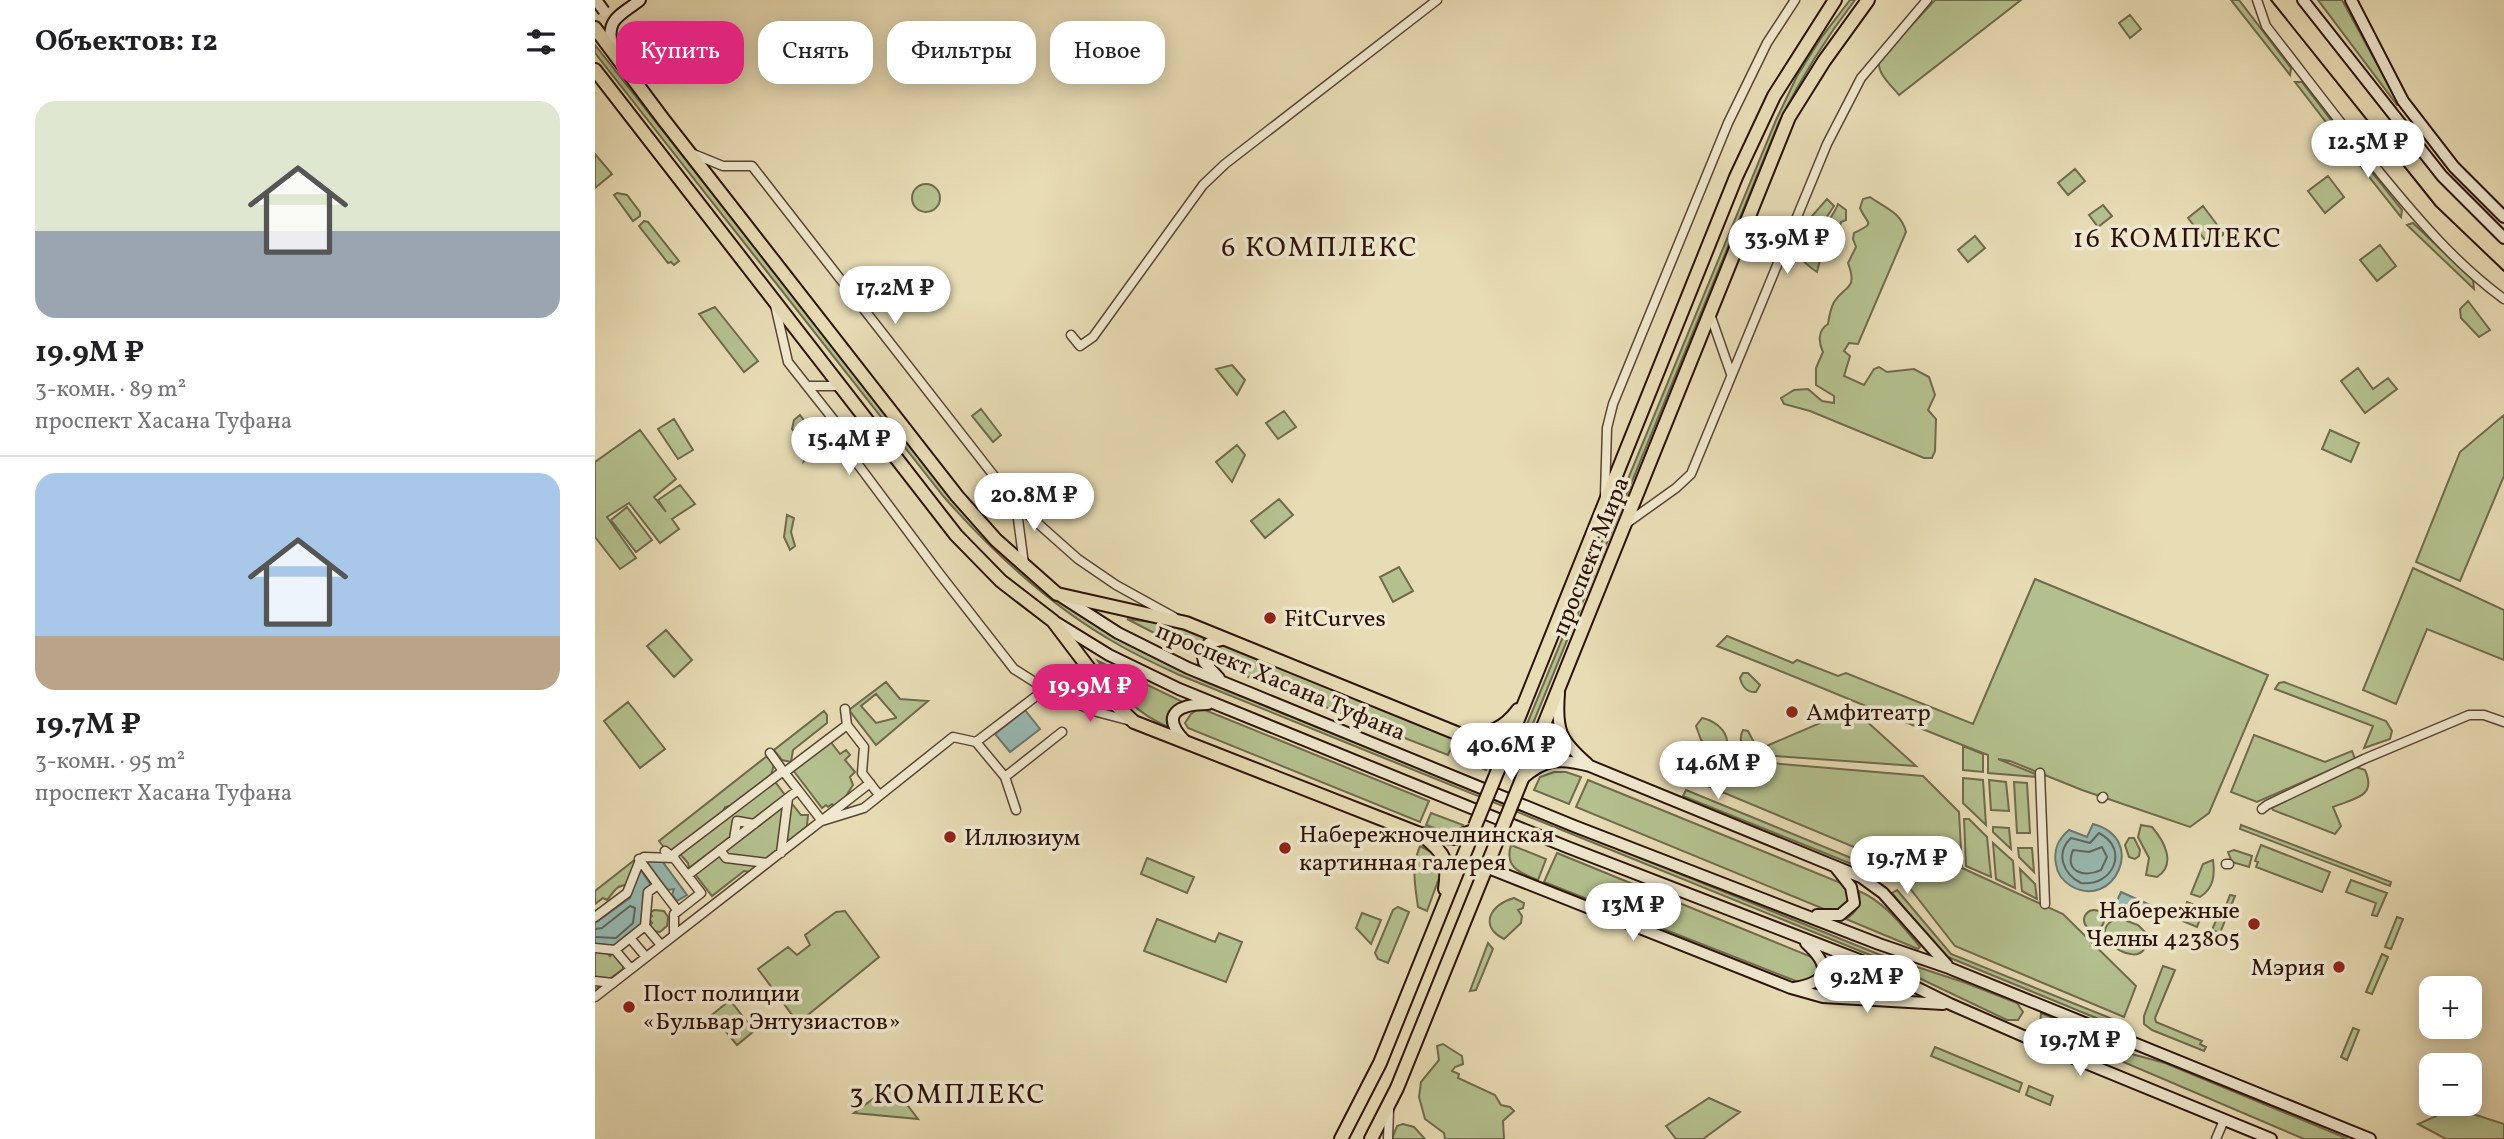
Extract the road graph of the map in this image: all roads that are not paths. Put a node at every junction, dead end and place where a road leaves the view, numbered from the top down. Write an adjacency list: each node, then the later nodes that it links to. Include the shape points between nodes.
1 (596, 0): 11 (main road, bridge, via 604,11)
2 (640, 0): 11 (main road)
3 (1437, 0): 21 (street, via 1225,164 1203,185 1093,337 1080,346)
4 (1835, 0): 26 (main road, проспект Мира, via 1774,96 1736,177)
5 (1868, 0): 20 (main road, проспект Мира, via 1789,117)
6 (1927, 0): 22 (street, via 1861,78 1827,144)
7 (2257, 0): 18 (street, via 2266,26 2413,212 2451,254)
8 (2302, 0): 17 (main road, via 2442,176)
9 (2351, 0): 16 (main road, via 2403,101 2454,167)
10 (1789, 2): 26 (street, via 1728,123 1612,404)
11 (617, 16): 13 (main road, via 609,37)
12 (595, 28): 13 (main road, проспект Хасана Туфана)
13 (613, 52): 15 (main road, проспект Хасана Туфана)
14 (595, 70): 19 (main road, проспект Хасана Туфана)
15 (689, 153): 25 (street, via 723,166 752,166); 28 (main road, проспект Хасана Туфана, via 957,496)
16 (2504, 217)
17 (2504, 239)
18 (2504, 299)
19 (774, 300): 23 (street, via 788,362); 24 (main road, проспект Хасана Туфана)
20 (1710, 313): 22 (street); 27 (main road, проспект Мира)
21 (1071, 335)
22 (1731, 374): 27 (street, via 1691,474)
23 (808, 386): 24 (street); 39 (street, via 837,424 839,439 1014,669 1055,695)
24 (841, 386): 30 (main road, проспект Хасана Туфана, via 957,535 1001,581)
25 (1016, 504): 28 (street); 31 (street, via 1078,559)
26 (1599, 520): 36 (main road, проспект Мира)
27 (1627, 523): 34 (main road, проспект Мира)
28 (1024, 565): 29 (main road, проспект Хасана Туфана)
29 (1057, 594): 31 (main road); 33 (main road, проспект Хасана Туфана, via 1118,633)
30 (1053, 621): 37 (main road, проспект Хасана Туфана, via 1109,655); 39 (main road)
31 (1186, 623): 32 (main road)
32 (1226, 639): 33 (main road, via 1209,643 1202,652 1204,662); 43 (main road)
33 (1224, 683): 83 (main road, проспект Хасана Туфана, via 1574,826)
34 (1560, 685): 47 (main road, via 1560,733); 52 (main road, проспект Мира)
35 (1035, 696): 44 (street)
36 (1525, 701): 43 (main road, via 1499,729); 48 (main road, проспект Мира)
37 (1215, 704): 45 (main road, via 1188,704 1178,710 1174,729); 87 (main road, проспект Хасана Туфана)
38 (845, 709): 41 (street)
39 (1134, 722): 45 (main road)
40 (2504, 722): 58 (street, via 2469,715)
41 (847, 726): 49 (street); 53 (street, via 864,747 862,773)
42 (1062, 732): 51 (street)
43 (1461, 734): 48 (main road, via 1484,745)
44 (976, 742): 51 (street); 56 (street, via 953,737)
45 (1187, 743): 67 (main road)
46 (770, 754): 49 (street)
47 (1590, 766): 52 (main road, via 1555,761 1534,768); 74 (main road)
48 (1498, 770): 65 (main road, проспект Мира, bridge)
49 (784, 772): 54 (street); 60 (street)
50 (2040, 773): 80 (street)
51 (1005, 777): 59 (street)
52 (1522, 779): 75 (main road, проспект Мира, bridge)
53 (870, 783): 55 (street); 56 (street)
54 (798, 790): 57 (street); 63 (street)
55 (855, 795): 61 (street); 63 (street)
56 (879, 795): 61 (street)
57 (788, 798): 64 (street); 70 (street)
58 (2262, 809)
59 (1016, 810)
60 (730, 811): 62 (street); 72 (street)
61 (867, 811): 63 (street)
62 (737, 821): 64 (street); 66 (street); 68 (street)
63 (823, 821): 70 (street)
64 (754, 824): 66 (street)
65 (1474, 829): 67 (main road, via 1455,838); 81 (main road, проспект Мира)
66 (745, 831): 68 (street)
67 (1420, 834): 81 (main road, via 1447,865)
68 (733, 840): 69 (street)
69 (720, 850): 73 (street, via 726,858); 76 (street)
70 (781, 853): 73 (street)
71 (641, 857): 72 (street); 77 (street); 84 (street, via 627,893)
72 (668, 858): 76 (street)
73 (767, 863): 79 (street)
74 (1835, 866): 83 (main road, via 1851,887 1854,903 1840,915); 93 (main road, via 1883,893)
75 (1486, 867): 97 (main road); 102 (main road, проспект Мира)
76 (688, 875): 78 (street)
77 (658, 885): 82 (street); 85 (street, via 648,892)
78 (701, 893): 79 (street); 82 (street)
79 (714, 904): 86 (street)
80 (2045, 904)
81 (1443, 907): 104 (main road, проспект Мира, via 1370,1085)
82 (678, 911): 86 (street)
83 (1808, 915): 93 (main road, проспект Хасана Туфана)
84 (595, 917)
85 (645, 926): 88 (street); 89 (street)
86 (674, 935): 89 (street)
87 (1799, 937): 97 (main road, via 1820,956 1823,970 1820,979); 99 (main road, проспект Хасана Туфана, via 1867,963)
88 (630, 938): 91 (street); 92 (street)
89 (661, 945): 92 (street)
90 (595, 948): 91 (street)
91 (615, 950): 94 (street)
92 (646, 957): 94 (street)
93 (1949, 968): 100 (main road, проспект Хасана Туфана)
94 (631, 969): 96 (street)
95 (595, 981): 96 (street)
96 (613, 983): 98 (street)
97 (1791, 988): 99 (main road, via 1823,997)
98 (595, 997)
99 (1950, 1004): 101 (main road, проспект Хасана Туфана)
100 (2090, 1024): 101 (main road, via 2064,1024 2058,1031 2057,1043); 109 (main road, проспект Хасана Туфана)
101 (2076, 1059): 103 (main road, проспект Хасана Туфана)
102 (1389, 1107): 105 (main road, проспект Мира); 106 (street)
103 (2224, 1120): 107 (street); 108 (main road, проспект Хасана Туфана)
104 (1341, 1139)
105 (1371, 1139)
106 (1388, 1139)
107 (2216, 1139)
108 (2271, 1139)
109 (2371, 1139)

